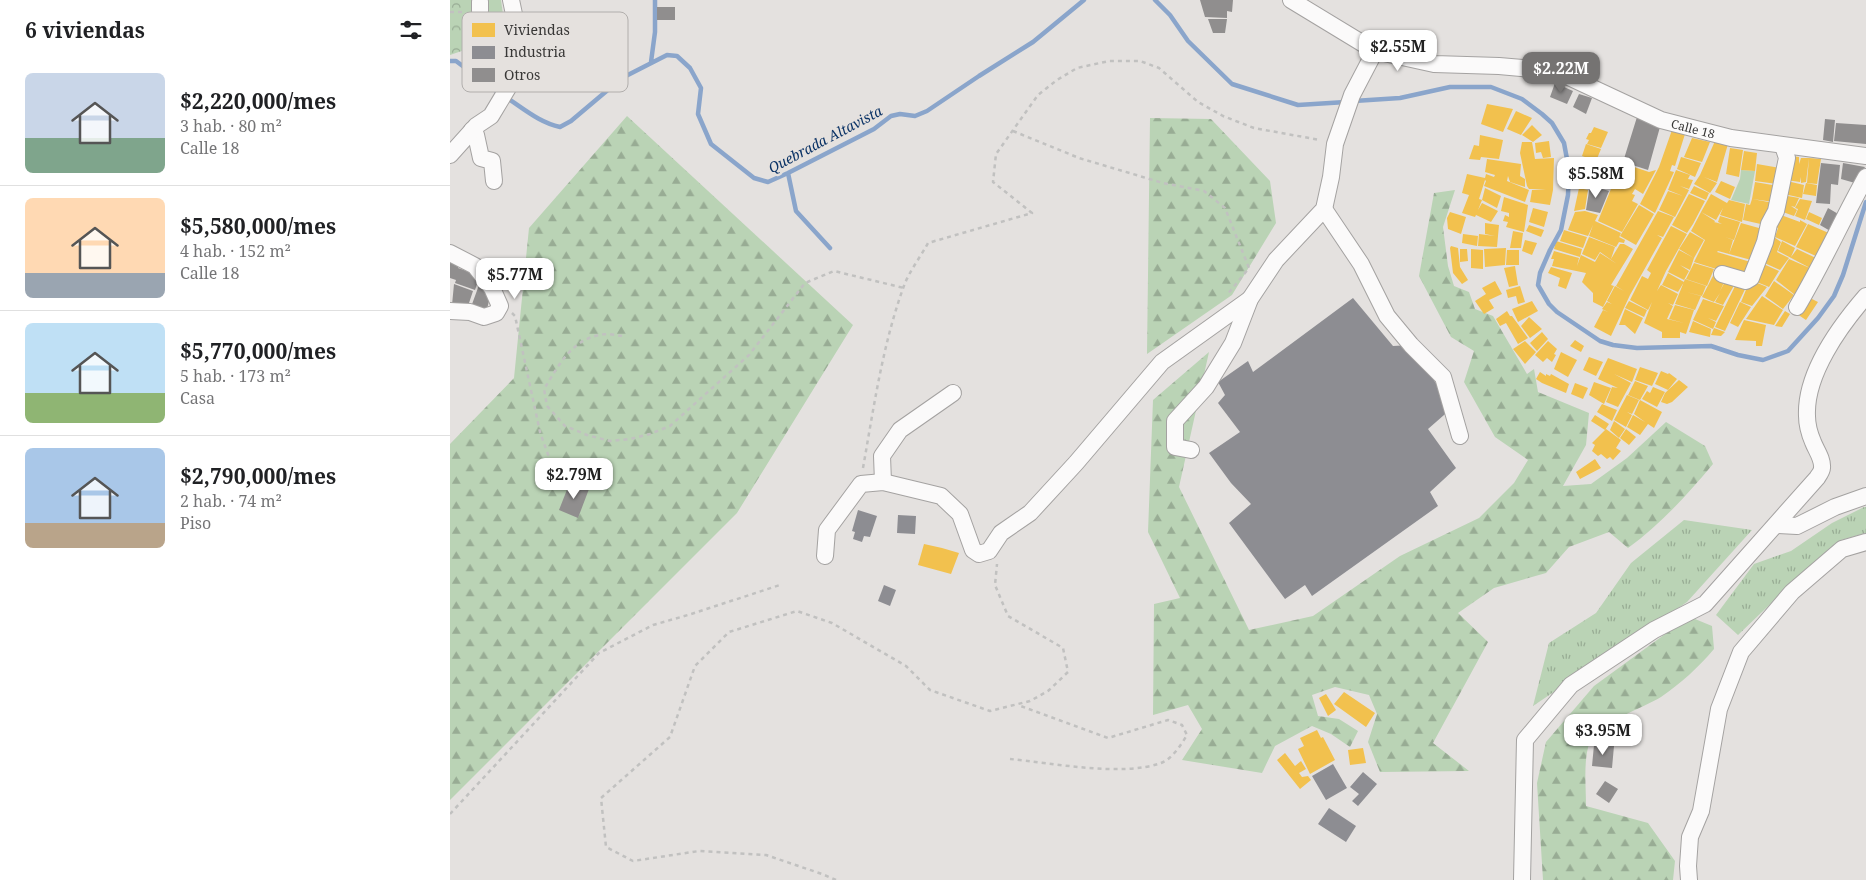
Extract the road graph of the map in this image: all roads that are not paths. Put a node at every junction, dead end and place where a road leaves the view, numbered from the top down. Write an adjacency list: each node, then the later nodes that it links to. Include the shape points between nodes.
1 (1291, 0): 2 (street, Calle 18)
2 (1375, 51): 5 (street, Calle 18, via 1434,64 1556,71 1661,120 1731,138); 10 (street, via 1352,95 1335,144)
3 (506, 92): 4 (street, via 490,116)
4 (472, 130): 6 (street); 9 (street, via 482,158 492,161)
5 (1783, 146): 7 (street, Calle 18); 12 (street, via 1787,158 1776,211 1751,278 1746,281)
6 (450, 154)
7 (1866, 156)
8 (1866, 177): 15 (street)
9 (494, 181)
10 (1324, 209): 14 (street, via 1276,260); 18 (street, via 1361,264 1387,316 1443,377)
11 (450, 253): 16 (street, via 475,266 492,288 500,306 496,313 484,317)
12 (1722, 274)
13 (1866, 296): 22 (street, via 1845,320 1810,387 1807,417 1822,469 1809,489)
14 (1250, 299): 19 (street, via 1233,343 1206,387 1175,421 1175,447); 20 (street, via 1162,362 1030,513 1001,533 989,550 979,554 973,550 960,514 941,496)
15 (1797, 307)
16 (450, 311)
17 (953, 392): 20 (street, via 900,430 882,456)
18 (1460, 436)
19 (1191, 450)
20 (883, 482): 24 (street, via 861,484 827,530)
21 (1866, 496): 22 (street, via 1797,526)
22 (1776, 525): 25 (street, via 1704,604 1654,630 1571,684 1525,740)
23 (1866, 542): 26 (street, via 1842,549 1792,592 1740,652 1718,710 1701,812 1690,837)
24 (825, 556)
25 (1522, 880)
26 (1689, 880)

